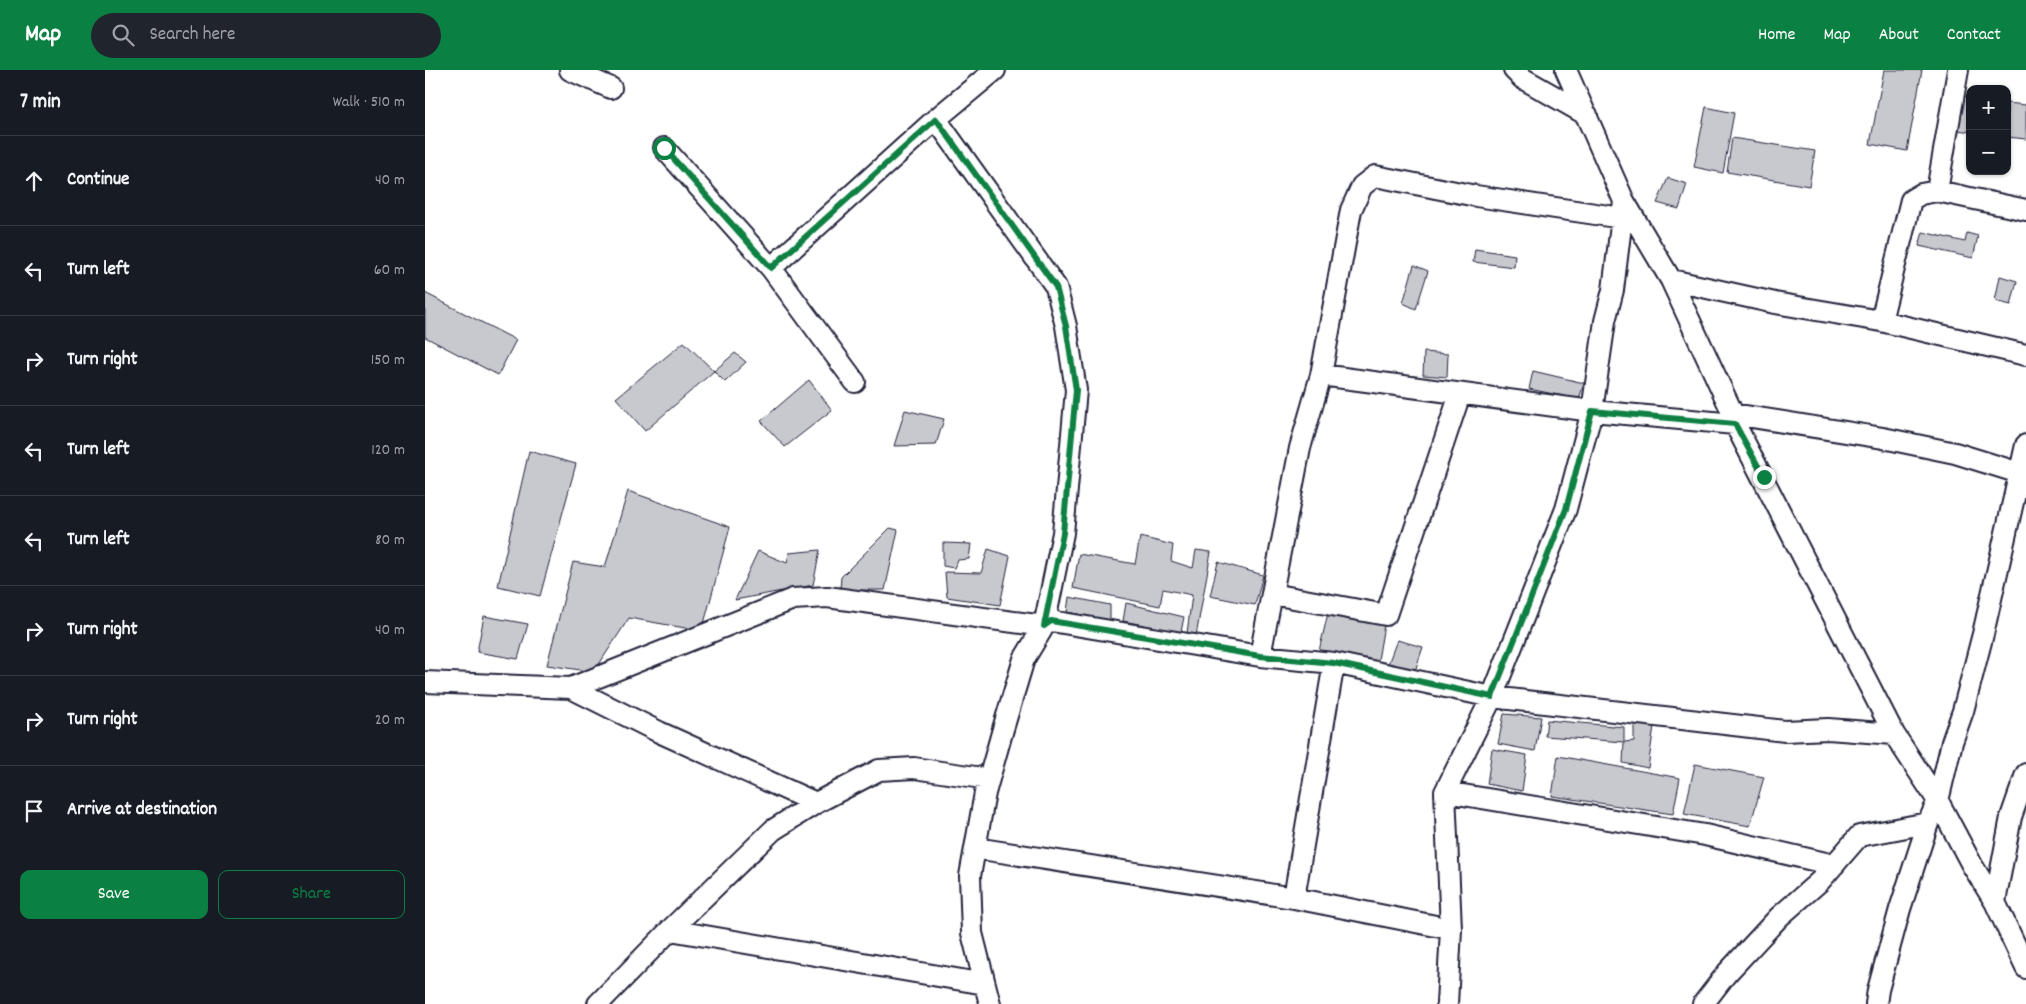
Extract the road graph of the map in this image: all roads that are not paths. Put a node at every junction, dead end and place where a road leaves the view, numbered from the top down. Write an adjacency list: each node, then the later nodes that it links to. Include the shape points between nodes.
1 (570, 70): 6 (street)
2 (995, 70): 8 (street)
3 (1514, 70): 7 (street, via 1522,78)
4 (1566, 70): 7 (street)
5 (1958, 70): 10 (street)
6 (611, 88)
7 (1587, 115): 11 (street)
8 (936, 119): 13 (street); 25 (street, via 1056,287 1066,326 1076,390 1063,533)
9 (664, 148): 13 (street)
10 (1937, 191): 12 (street); 15 (street, via 1911,200)
11 (1623, 210): 14 (street); 17 (street, via 1476,196 1375,176 1361,186 1351,210); 20 (street)
12 (2026, 210)
13 (771, 268): 18 (street)
14 (1671, 280): 15 (street, via 1775,303); 21 (street)
15 (1881, 321): 16 (street)
16 (2026, 355)
17 (1321, 375): 19 (street); 24 (street, via 1300,448)
18 (855, 382)
19 (1460, 394): 20 (street); 24 (street, via 1386,615)
20 (1592, 411): 21 (street); 30 (street, via 1566,509)
21 (1734, 419): 23 (street, via 1883,438 1955,453); 31 (street)
22 (2026, 445): 23 (street)
23 (2023, 473): 35 (street)
24 (1272, 594): 26 (street)
25 (1044, 626): 26 (street, via 1051,621); 29 (street, via 827,597 793,599); 33 (street, via 1023,659)
26 (1260, 656): 27 (street)
27 (1334, 663): 30 (street); 41 (street)
28 (425, 682): 29 (street)
29 (571, 688): 36 (street)
30 (1492, 697): 31 (street, via 1785,731 1828,729); 34 (street)
31 (1894, 734): 35 (street)
32 (2026, 774): 37 (street)
33 (989, 779): 36 (street, via 914,768 879,770); 39 (street)
34 (1445, 792): 40 (street, via 1705,835); 43 (street)
35 (1938, 801): 38 (street); 42 (street)
36 (816, 803): 44 (street, via 773,830)
37 (2019, 818): 42 (street)
38 (1928, 824): 40 (street, via 1859,836); 51 (street, via 1900,908)
39 (975, 848): 41 (street); 46 (street, via 970,876 972,933)
40 (1834, 865): 50 (street, via 1779,917)
41 (1295, 898): 43 (street)
42 (1995, 902): 45 (street)
43 (1451, 929): 49 (street)
44 (670, 930): 46 (street); 47 (street)
45 (2026, 968)
46 (985, 984): 48 (street)
47 (598, 1004)
48 (990, 1004)
49 (1447, 1004)
50 (1703, 1004)
51 (1876, 1004)

